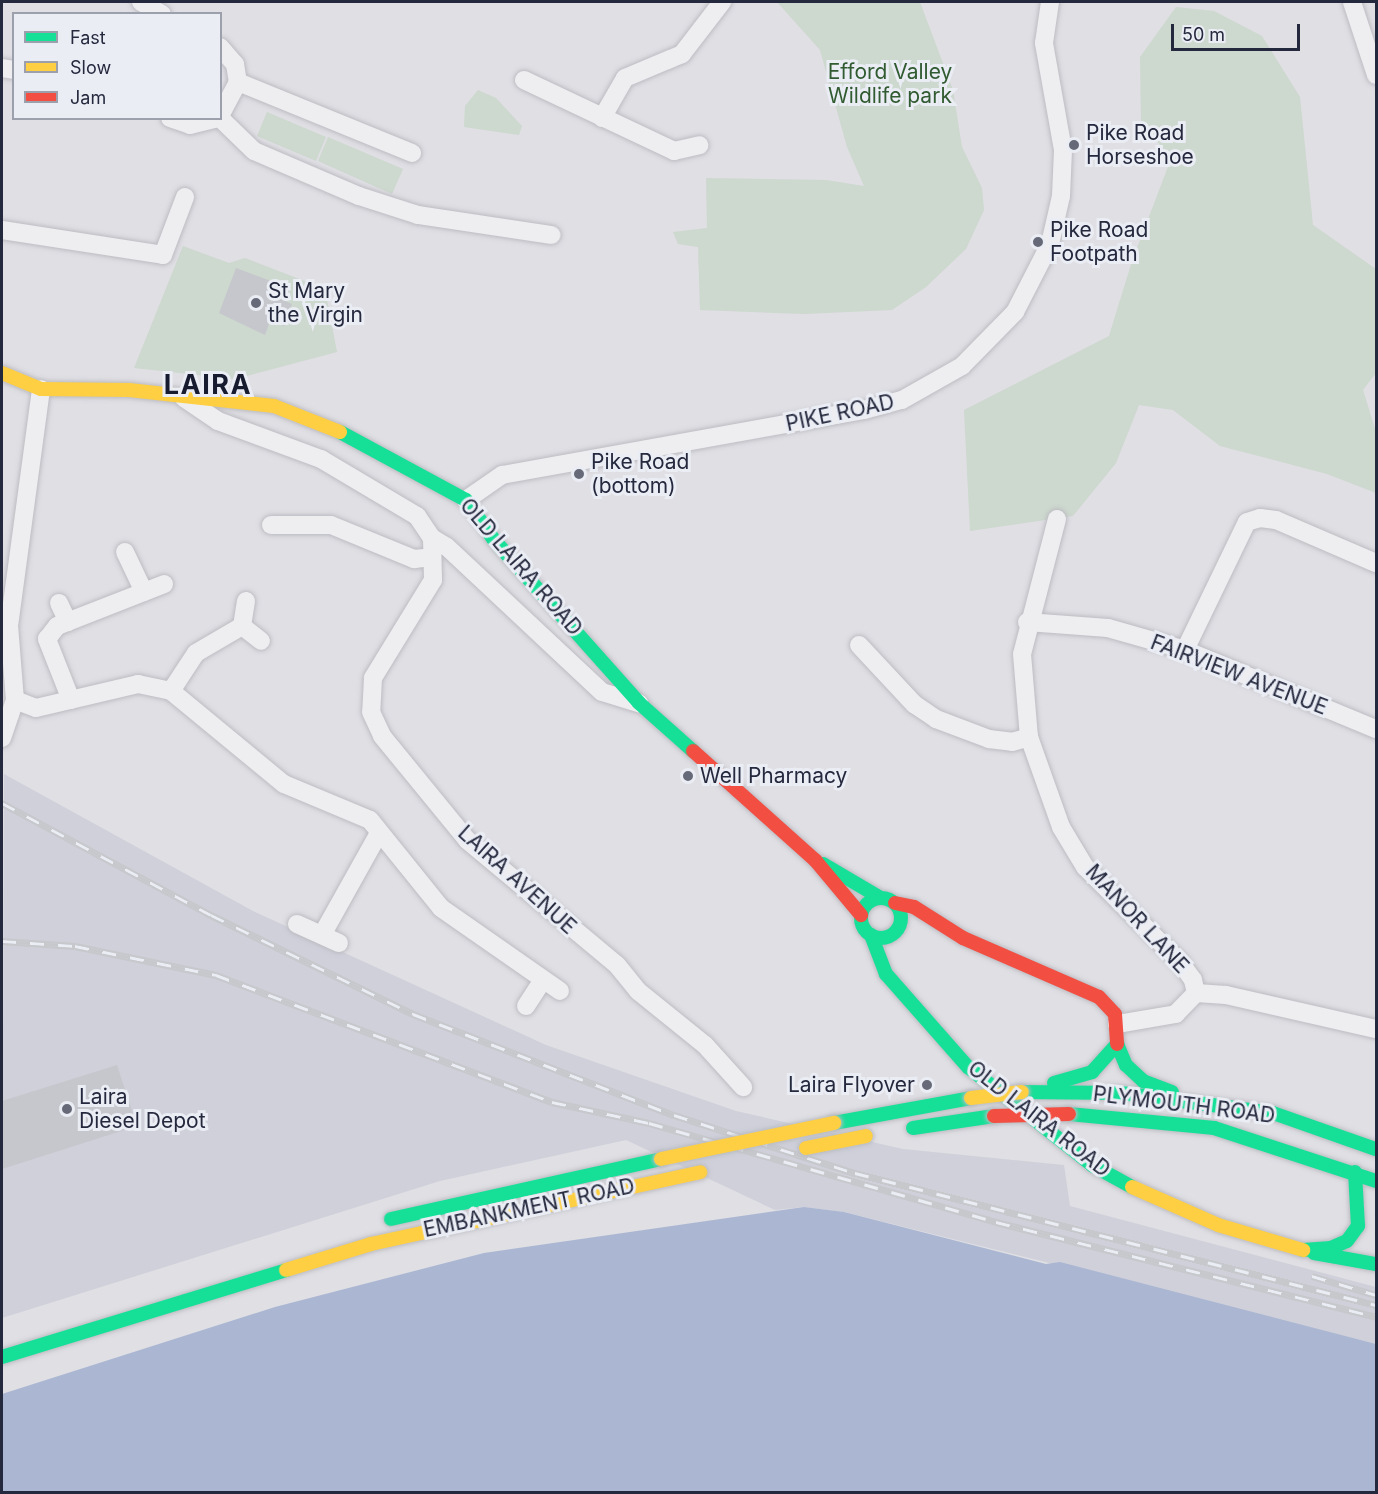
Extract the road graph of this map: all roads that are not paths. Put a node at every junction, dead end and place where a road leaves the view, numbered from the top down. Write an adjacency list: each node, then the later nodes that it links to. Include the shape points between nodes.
1 (141, 2): 5 (street)
2 (722, 2): 11 (street, via 682,54 626,78)
3 (1050, 2): 23 (street, PIKE ROAD, via 1044,43 1063,150 1061,196 1050,244 1015,312 962,366 902,400 502,475)
4 (1358, 3): 7 (street)
5 (158, 12)
6 (222, 49): 9 (street, via 235,64)
7 (1377, 75)
8 (524, 80): 11 (street)
9 (238, 82): 10 (street); 16 (street)
10 (222, 112)
11 (602, 118): 15 (street, via 674,151)
12 (176, 120): 13 (street, via 190,125)
13 (211, 120)
14 (221, 120): 19 (street, via 254,152 359,196 418,215)
15 (699, 145)
16 (412, 153)
17 (185, 197): 18 (street, via 163,255)
18 (2, 230)
19 (552, 236)
20 (2, 373): 21 (main road, OLD LAIRA ROAD)
21 (41, 389): 22 (main road, OLD LAIRA ROAD, via 66,385); 27 (street)
22 (180, 395): 23 (main road, OLD LAIRA ROAD, via 249,400 296,413 366,443); 26 (street, OLD LAIRA ROAD, via 218,421 321,459 376,489 417,516)
23 (466, 500): 44 (main road, OLD LAIRA ROAD, via 494,540)
24 (1056, 519): 36 (street, MANOR LANE)
25 (271, 525): 29 (street, via 331,525 414,559)
26 (432, 538): 29 (street, LAIRA AVENUE); 44 (street, OLD LAIRA ROAD, via 447,547 602,692)
27 (10, 549): 42 (street, via 9,626)
28 (125, 552): 32 (street)
29 (432, 557): 67 (street, LAIRA AVENUE, via 434,580 373,678 371,711 382,736 467,840 617,965 638,991 705,1045)
30 (1377, 563): 40 (street, via 1276,520 1260,518 1247,522)
31 (164, 584): 32 (street)
32 (144, 592): 35 (street)
33 (246, 601): 37 (street)
34 (60, 603): 35 (street)
35 (68, 622): 43 (street, via 57,626 47,639)
36 (1027, 622): 40 (street, FAIRVIEW AVENUE, via 1108,628); 46 (street, MANOR LANE, via 1023,689)
37 (242, 626): 38 (street); 41 (street, via 196,653)
38 (261, 641)
39 (859, 645): 46 (street, via 914,704 936,719 989,739 1012,742)
40 (1185, 650): 45 (street, FAIRVIEW AVENUE)
41 (171, 690): 43 (street, via 138,684); 48 (street, via 284,784 370,820)
42 (15, 700): 43 (street, via 36,708); 47 (street)
43 (71, 700)
44 (639, 703): 49 (main road, OLD LAIRA ROAD)
45 (1377, 729)
46 (1029, 737): 62 (street, MANOR LANE, via 1061,827 1085,867 1180,962 1193,980)
47 (2, 738)
48 (379, 832): 55 (street); 59 (street, via 441,908)
49 (815, 860): 50 (main road, OLD LAIRA ROAD); 52 (main road, OLD LAIRA ROAD)
50 (879, 897): 51 (main road); 52 (main road, via 867,903)
51 (895, 903): 54 (main road); 57 (main road, via 914,908)
52 (861, 915): 56 (main road)
53 (297, 924): 55 (street)
54 (907, 930): 56 (main road, via 884,938); 57 (main road); 61 (main road, via 892,951)
55 (322, 935): 58 (street)
56 (871, 935): 61 (main road, OLD LAIRA ROAD, via 876,957)
57 (963, 938): 64 (main road, via 1092,993 1110,1007)
58 (339, 943)
59 (543, 980): 60 (street); 63 (street)
60 (560, 991)
61 (899, 991): 76 (main road, OLD LAIRA ROAD, via 968,1067 1092,1165 1180,1210)
62 (1196, 993): 64 (street, MANOR LANE, via 1176,1014); 65 (street, via 1226,995)
63 (526, 1006)
64 (1117, 1024): 66 (main road)
65 (1377, 1029)
66 (1117, 1044): 68 (main road, via 1092,1072); 69 (main road, via 1126,1065 1143,1081)
67 (743, 1087)
68 (1024, 1092): 69 (main road, PLYMOUTH ROAD, via 1121,1093); 75 (main road, EMBANKMENT ROAD, bridge, via 834,1123 487,1194)
69 (1217, 1104): 70 (main road, PLYMOUTH ROAD, via 1273,1113)
70 (1377, 1149)
71 (788, 1152): 73 (main road, PLYMOUTH ROAD, bridge, via 889,1131 994,1116 1069,1114 1214,1128)
72 (705, 1170): 78 (main road, EMBANKMENT ROAD, via 371,1244)
73 (1354, 1172): 74 (main road, PLYMOUTH ROAD); 76 (main road, via 1358,1226 1347,1241)
74 (1377, 1180)
75 (378, 1222)
76 (1304, 1250): 77 (main road, OLD LAIRA ROAD)
77 (1377, 1264)
78 (2, 1357)

